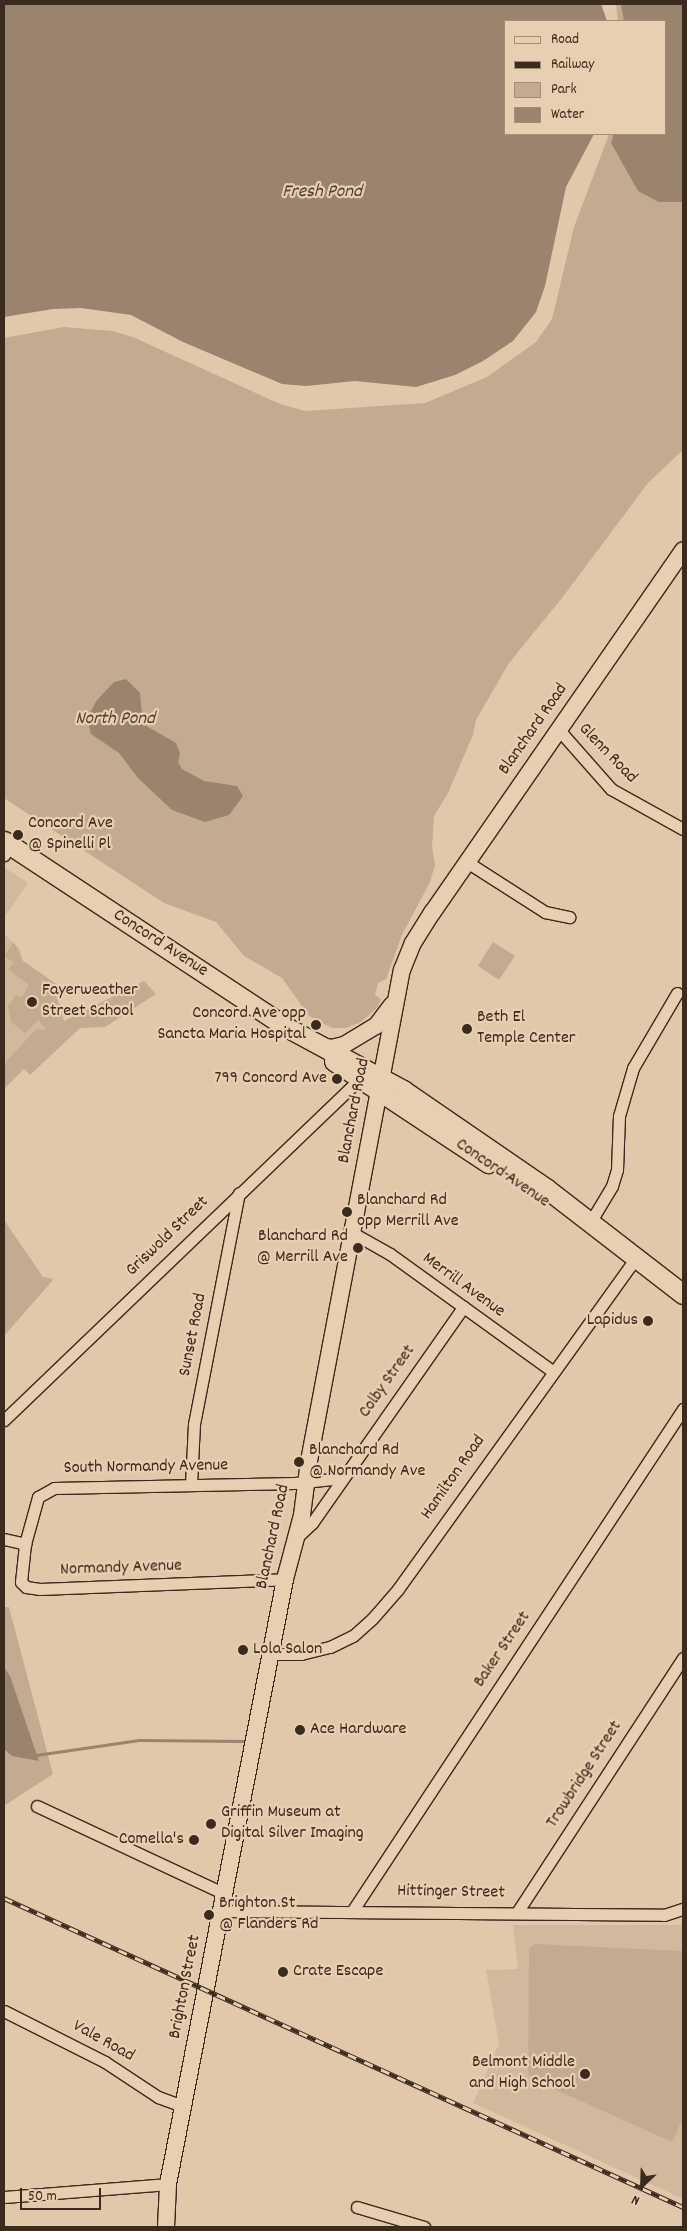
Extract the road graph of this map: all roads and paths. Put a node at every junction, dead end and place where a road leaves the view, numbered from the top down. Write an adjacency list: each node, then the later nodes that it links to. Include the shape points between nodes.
1 (683, 551): 2 (main road, Blanchard Road)
2 (559, 730): 3 (street, Glenn Road, via 611,789); 5 (main road, Blanchard Road)
3 (683, 828)
4 (6, 847): 9 (main road, Concord Avenue)
5 (467, 862): 6 (street, via 545,912); 8 (main road, Blanchard Road, via 413,944)
6 (569, 917)
7 (677, 993): 13 (street, via 633,1068 619,1116 618,1170)
8 (393, 1004): 9 (main road, via 376,1026 344,1045 331,1048); 11 (main road, Blanchard Road)
9 (317, 1046): 10 (main road, Concord Avenue); 11 (main road, Concord Avenue)
10 (358, 1080): 11 (main road, Concord Avenue); 12 (street, Griswold Street)
11 (381, 1086): 13 (main road, Concord Avenue); 14 (main road, Blanchard Road); 15 (main road, Concord Avenue)
12 (239, 1193): 21 (street, Griswold Street); 24 (street, Sunset Road, via 194,1424)
13 (591, 1221): 16 (main road, Concord Avenue)
14 (351, 1232): 17 (street, Merrill Avenue, via 390,1254); 23 (main road, Blanchard Road)
15 (630, 1266): 18 (main road, Concord Avenue); 19 (street, Hamilton Road)
16 (683, 1294)
17 (463, 1307): 19 (street, Merrill Avenue); 22 (street, Colby Street)
18 (683, 1309)
19 (552, 1371): 29 (street, Hamilton Road, via 398,1589 372,1619 353,1636 330,1647 301,1654)
20 (683, 1409): 35 (street, Baker Street)
21 (4, 1420)
22 (342, 1478): 23 (street); 25 (street, Colby Street, via 312,1523)
23 (306, 1482): 24 (street, South Normandy Avenue); 25 (main road, Blanchard Road)
24 (191, 1485): 27 (street, South Normandy Avenue, via 45,1490 38,1497)
25 (296, 1538): 28 (main road, Blanchard Road)
26 (4, 1540): 27 (street)
27 (25, 1544): 28 (street, Normandy Avenue, via 21,1582 26,1587 40,1589)
28 (285, 1579): 29 (main road, Blanchard Road)
29 (271, 1654): 31 (main road, Blanchard Road)
30 (683, 1658): 36 (street, Trowbridge Street)
31 (251, 1754): 33 (main road, Brighton Street)
32 (37, 1806): 33 (street)
33 (225, 1894): 34 (main road, Brighton Street)
34 (222, 1910): 35 (street, Hittinger Street); 39 (main road, Brighton Street)
35 (353, 1910): 36 (street, Hittinger Street)
36 (518, 1911): 37 (street, Hittinger Street)
37 (681, 1911)
38 (4, 2011): 39 (street, Vale Road, via 105,2062 158,2096)
39 (183, 2106): 40 (main road, Brighton Street)
40 (168, 2184): 41 (street); 43 (main road, Brighton Street)
41 (4, 2197)
42 (358, 2207): 44 (street)
43 (166, 2227)
44 (424, 2227)

